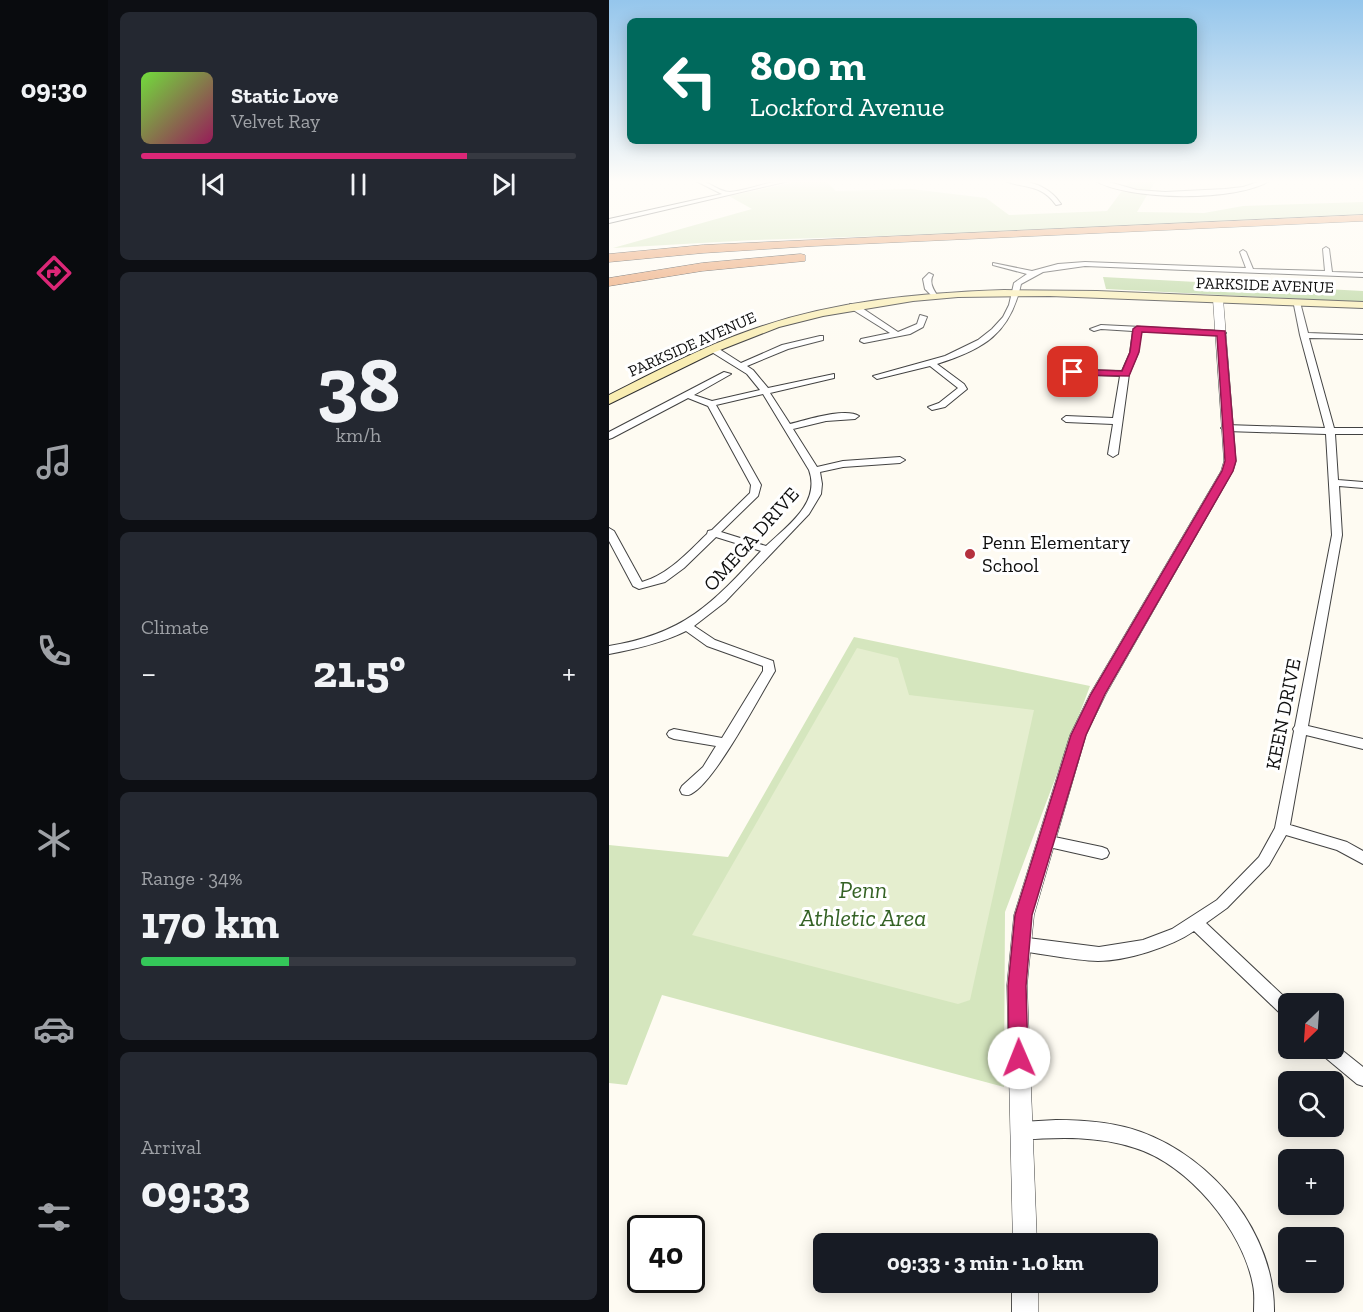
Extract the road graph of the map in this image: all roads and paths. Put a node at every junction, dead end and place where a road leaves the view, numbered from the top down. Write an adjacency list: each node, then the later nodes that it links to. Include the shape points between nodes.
1 (853, 241): 3 (highway)
2 (1103, 241): 4 (highway)
3 (814, 243): 6 (highway); 10 (highway)
4 (946, 248): 8 (highway); 12 (highway, via 725,258)
5 (1326, 249): 15 (street)
6 (609, 250)
7 (1243, 252): 13 (street)
8 (864, 254)
9 (818, 257): 18 (highway, via 702,267)
10 (609, 258)
11 (995, 264): 14 (street)
12 (609, 268)
13 (1251, 271): 14 (street, via 1085,264); 15 (street)
14 (1032, 273): 19 (street, via 1018,283)
15 (1329, 274): 17 (street)
16 (930, 275): 20 (street, via 927,279)
17 (1363, 275)
18 (609, 282)
19 (1016, 292): 20 (main road, PARKSIDE AVENUE); 21 (main road, PARKSIDE AVENUE); 35 (street, via 1008,315 992,333)
20 (933, 295): 24 (main road, PARKSIDE AVENUE)
21 (1218, 299): 22 (main road, PARKSIDE AVENUE); 28 (street)
22 (1296, 302): 23 (main road, PARKSIDE AVENUE); 30 (street, KEEN DRIVE)
23 (1363, 305)
24 (853, 306): 29 (street); 34 (main road, PARKSIDE AVENUE, via 774,326)
25 (923, 317): 29 (street, via 920,325)
26 (1094, 329): 27 (street)
27 (1137, 329): 28 (street); 39 (street, via 1134,352)
28 (1222, 333): 51 (street)
29 (896, 334): 33 (street)
30 (1304, 335): 31 (street); 52 (street, KEEN DRIVE)
31 (1363, 337)
32 (820, 338): 36 (street, via 785,347)
33 (864, 341)
34 (713, 350): 36 (street, OMEGA DRIVE); 44 (main road, PARKSIDE AVENUE)
35 (931, 364): 41 (street); 46 (street, via 963,389 942,405)
36 (741, 366): 42 (street, OMEGA DRIVE)
37 (1073, 372): 39 (street)
38 (727, 374): 43 (street)
39 (1125, 374): 49 (street)
40 (831, 376): 42 (street)
41 (877, 376)
42 (765, 392): 45 (street); 50 (street, OMEGA DRIVE)
43 (687, 395): 45 (street); 54 (street)
44 (609, 400)
45 (711, 404): 61 (street, via 756,485 755,494)
46 (932, 407)
47 (855, 416): 50 (street, via 826,418)
48 (1066, 419): 49 (street)
49 (1116, 421): 55 (street)
50 (788, 428): 57 (street, OMEGA DRIVE)
51 (1226, 428): 52 (street); 71 (street, via 1230,461 1227,471 1098,694 1078,735)
52 (1331, 431): 53 (street); 58 (street, KEEN DRIVE)
53 (1363, 431)
54 (609, 436)
55 (1113, 454)
56 (900, 460): 57 (street)
57 (814, 470): 62 (street, OMEGA DRIVE, via 816,495)
58 (1332, 483): 59 (street); 65 (street, KEEN DRIVE, via 1337,535 1334,560)
59 (1363, 485)
60 (609, 531): 61 (street, via 639,586 661,580)
61 (712, 533): 62 (street)
62 (768, 550): 63 (street, OMEGA DRIVE, via 726,597)
63 (686, 626): 64 (street, OMEGA DRIVE, via 633,646); 67 (street, via 711,643 769,664 769,671)
64 (609, 650)
65 (1299, 729): 68 (street); 70 (street, KEEN DRIVE)
66 (674, 734): 67 (street)
67 (725, 743): 69 (street, via 708,770)
68 (1363, 744)
69 (687, 790)
70 (1282, 828): 73 (street, via 1342,846); 74 (street, KEEN DRIVE, via 1264,861 1222,904)
71 (1045, 841): 72 (street); 75 (street)
72 (1103, 853)
73 (1363, 858)
74 (1196, 922): 75 (street, KEEN DRIVE, via 1178,934 1143,947 1099,954); 76 (street)
75 (1020, 944): 79 (street, via 1017,986)
76 (1278, 1000)
77 (1340, 1059): 78 (street)
78 (1363, 1078)
79 (1021, 1131): 80 (street); 83 (street, via 1052,1128 1113,1133 1150,1146 1185,1166 1214,1192 1238,1224 1263,1282)
80 (1025, 1233)
81 (1025, 1293): 82 (street)
82 (1025, 1312)
83 (1264, 1312)

